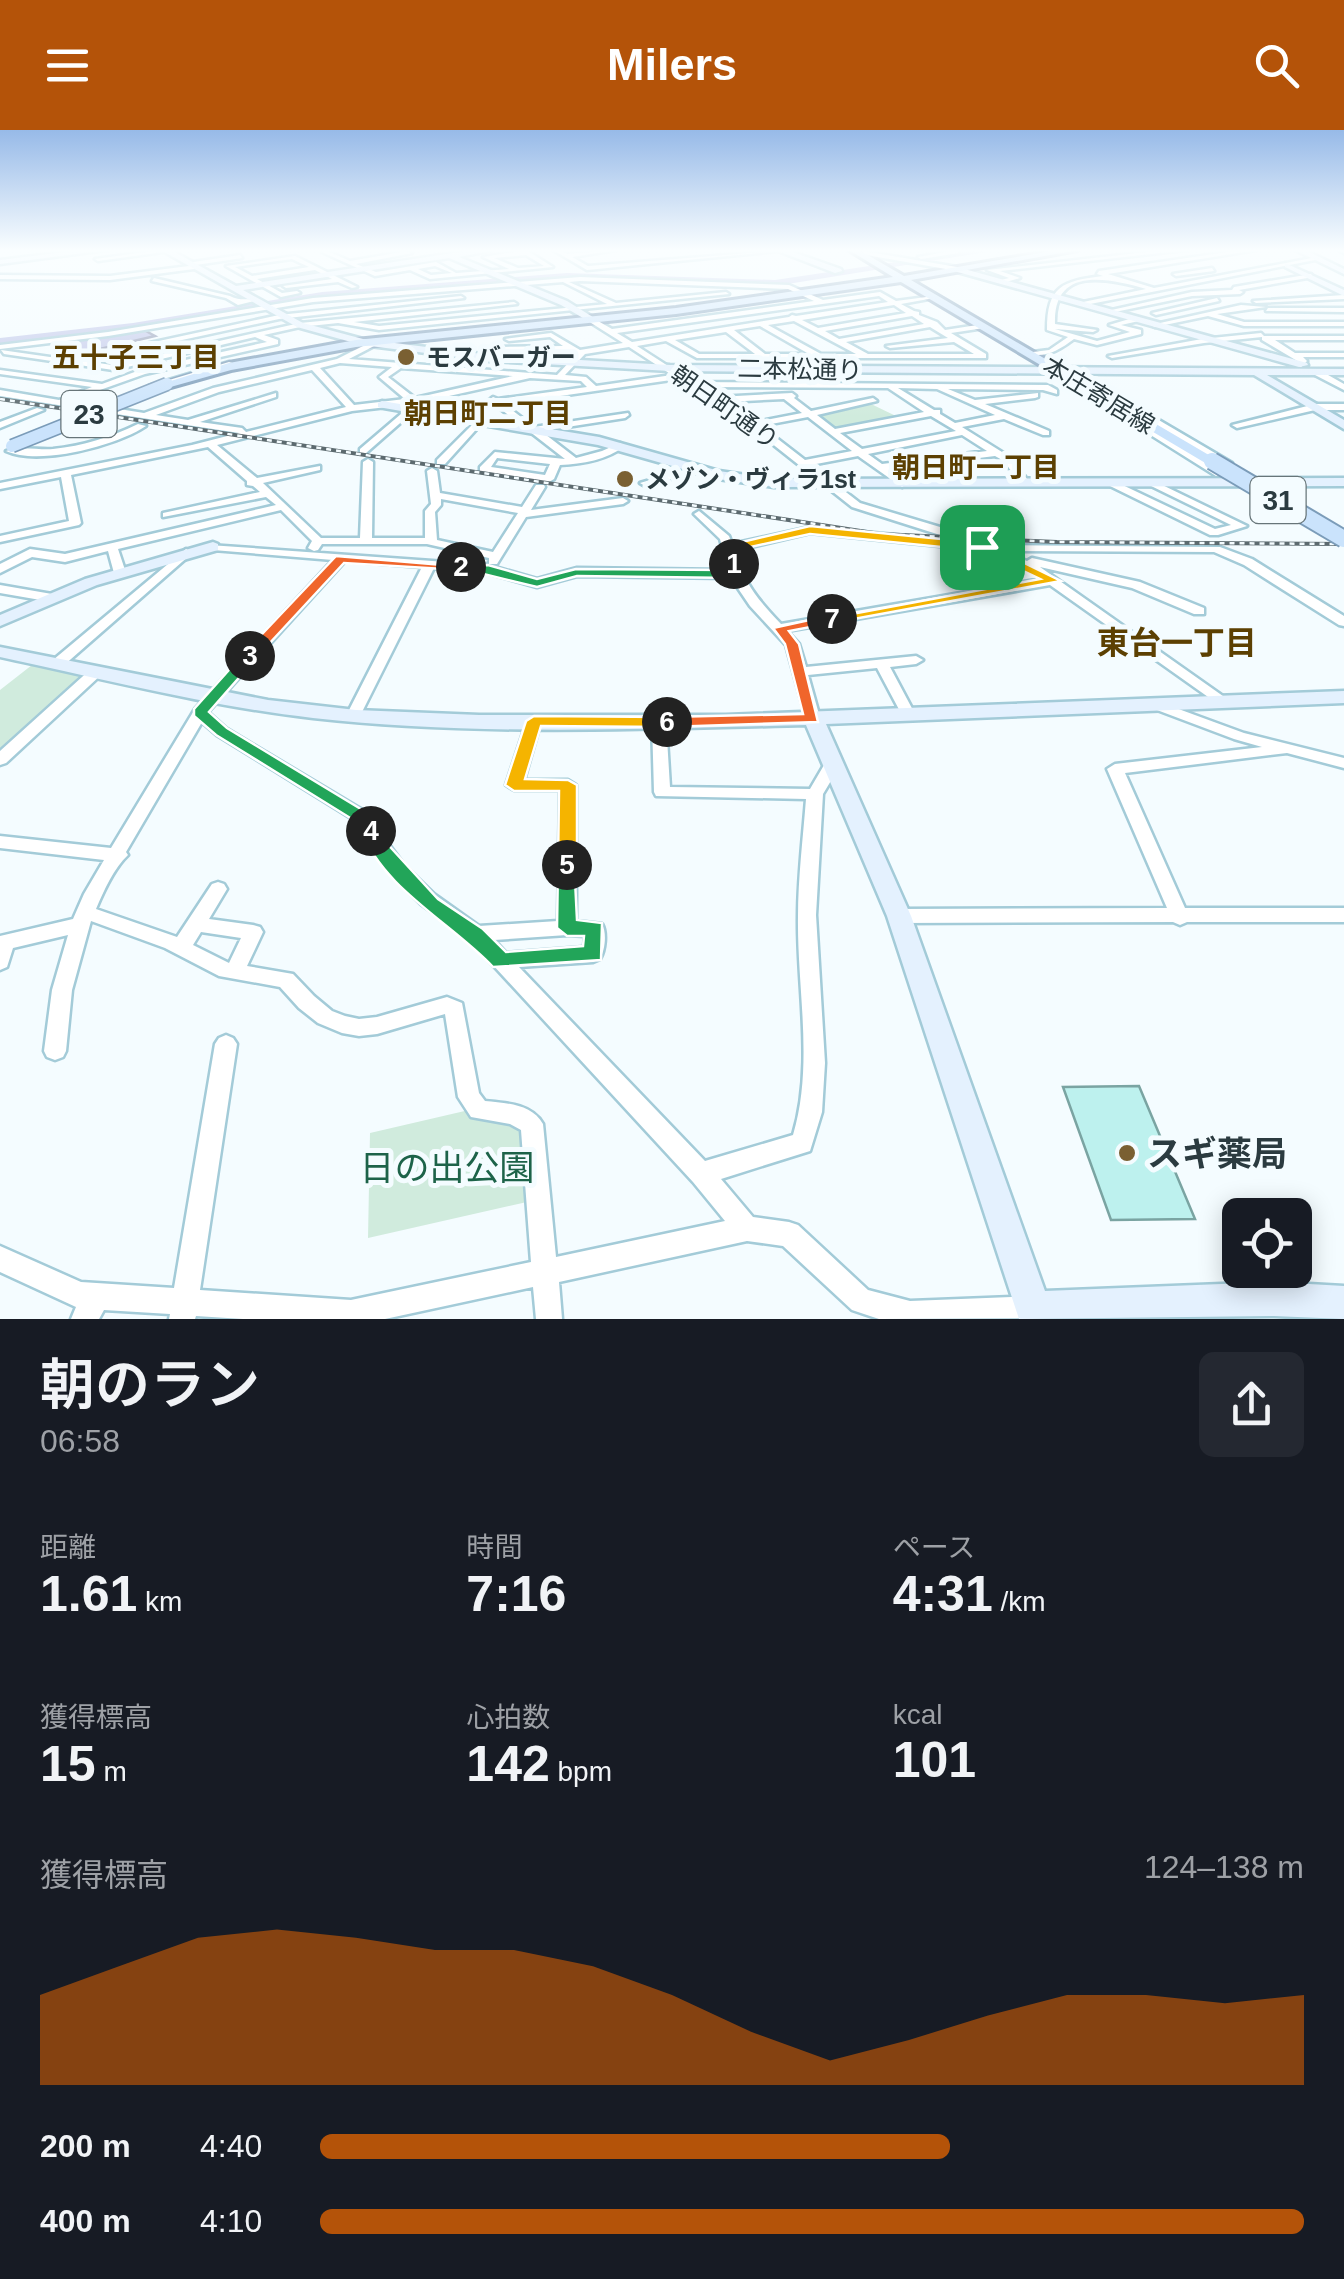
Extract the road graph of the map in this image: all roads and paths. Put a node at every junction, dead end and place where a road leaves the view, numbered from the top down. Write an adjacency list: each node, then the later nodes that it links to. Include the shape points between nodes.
1 (244, 305): 50 (street)
2 (259, 305): 33 (street, 二本松通り)
3 (377, 305): 33 (street)
4 (409, 305): 29 (street)
5 (499, 305): 29 (street)
6 (517, 305): 30 (street)
7 (566, 305): 24 (street)
8 (622, 305): 18 (street)
9 (719, 305): 19 (main road, 23)
10 (795, 305): 23 (street)
11 (876, 305): 34 (street)
12 (904, 305): 28 (street)
13 (946, 305): 49 (main road, 本庄寄居線 / 31)
14 (1050, 305): 47 (street)
15 (1100, 305): 27 (street)
16 (1199, 305): 38 (street)
17 (1315, 305): 25 (street)
18 (617, 306): 24 (street)
19 (715, 306): 32 (street); 36 (main road, 23)
20 (1134, 306): 27 (street); 38 (street)
21 (1242, 306): 22 (street); 31 (street)
22 (1262, 306): 25 (street); 44 (street)
23 (775, 308): 32 (street); 34 (street)
24 (576, 310): 30 (street); 36 (street)
25 (1323, 310): 26 (street)
26 (1344, 310)
27 (1110, 311): 37 (street)
28 (916, 313): 43 (street); 53 (street)
29 (413, 314): 39 (street); 41 (street)
30 (535, 314): 40 (street)
31 (1208, 314): 35 (street); 51 (street)
32 (731, 315): 58 (street)
33 (279, 317): 48 (street, 二本松通り); 61 (street)
34 (795, 318): 42 (street); 53 (street)
35 (1188, 318): 38 (street); 51 (street)
36 (591, 319): 40 (main road, 23); 58 (street, 朝日町通り)
37 (1136, 319): 38 (street); 55 (street)
38 (1156, 319): 68 (street)
39 (336, 321): 41 (street, via 379,328); 48 (street)
40 (497, 323): 41 (street); 64 (street); 70 (main road, 23)
41 (419, 324)
42 (761, 324): 52 (street); 83 (street)
43 (934, 324): 56 (street); 59 (street)
44 (1285, 324): 45 (street); 51 (street)
45 (1311, 324): 46 (street); 65 (street)
46 (1344, 324)
47 (1051, 325): 54 (street); 63 (street, via 1054,334)
48 (300, 326): 57 (street); 70 (street, 二本松通り)
49 (981, 326): 56 (street); 78 (main road, 本庄寄居線 / 31)
50 (148, 328): 61 (street); 66 (street)
51 (1244, 329): 60 (street); 68 (street)
52 (727, 330): 62 (street); 81 (street)
53 (818, 330): 69 (street)
54 (1093, 330)
55 (1113, 331): 63 (street, via 1096,343); 77 (street)
56 (946, 332): 67 (street)
57 (254, 334): 74 (street); 91 (street, via 275,342)
58 (617, 334): 71 (street, 朝日町通り); 76 (street)
59 (870, 335): 69 (street); 72 (street)
60 (1263, 336): 65 (street); 79 (street)
61 (164, 338): 74 (street); 90 (street)
62 (666, 338): 71 (street); 81 (street, via 697,356)
63 (1071, 338): 78 (street, via 1051,352)
64 (509, 339): 75 (street); 76 (street, via 551,336)
65 (1341, 339)
66 (67, 340): 73 (street); 84 (street, via 66,348)
67 (958, 340): 72 (street); 88 (street, via 982,356)
68 (1202, 340): 77 (street); 95 (street); 108 (street)
69 (839, 341): 86 (street)
70 (367, 342): 85 (street, 二本松通り); 89 (street); 93 (main road, 23)
71 (632, 343): 76 (street); 99 (street, 朝日町通り)
72 (890, 346): 87 (street)
73 (0, 349): 84 (street)
74 (180, 349): 98 (street)
75 (500, 349): 76 (street); 85 (street)
76 (571, 349): 94 (street)
77 (1156, 350): 82 (street)
78 (1029, 353): 105 (main road, 本庄寄居線 / 31)
79 (1292, 354): 80 (street); 95 (street)
80 (1344, 355)
81 (763, 356): 92 (street)
82 (1112, 356)
83 (821, 357): 86 (street); 92 (street)
84 (41, 358): 90 (street); 102 (street)
85 (490, 358): 94 (street, 二本松通り); 101 (street)
86 (870, 358): 87 (street)
87 (916, 358): 88 (street)
88 (941, 358): 100 (street)
89 (340, 361): 96 (street); 97 (street)
90 (71, 362): 98 (street)
91 (176, 363): 103 (street); 104 (street)
92 (801, 363): 99 (street, 二本松通り); 100 (street, 二本松通り); 115 (street)
93 (240, 364): 104 (street); 114 (main road, 23)
94 (568, 364): 99 (street, 二本松通り); 111 (street)
95 (1301, 365): 106 (street)
96 (314, 366): 112 (street); 136 (street)
97 (399, 366): 101 (street); 134 (street, via 383,376)
98 (112, 368): 103 (street)
99 (670, 368): 110 (street, 朝日町通り)
100 (947, 370): 105 (street, 二本松通り); 120 (street)
101 (472, 371): 109 (street)
102 (1, 372): 117 (street)
103 (142, 372): 117 (street)
104 (198, 372): 141 (street)
105 (1060, 372): 108 (street, 二本松通り); 143 (main road, 本庄寄居線 / 31)
106 (1344, 372): 107 (street, 二本松通り)
107 (1318, 373): 108 (street, 二本松通り); 121 (street)
108 (1257, 374): 137 (street)
109 (530, 375): 111 (street); 122 (street)
110 (682, 376): 113 (street, 朝日町通り); 123 (street)
111 (559, 377): 123 (street, via 582,379)
112 (261, 380): 124 (street); 125 (street)
113 (694, 384): 115 (street); 127 (street, 朝日町通り)
114 (170, 385): 124 (street); 139 (street); 165 (main road, 23, bridge)
115 (808, 385): 116 (street); 126 (street, via 809,392)
116 (846, 385): 118 (street); 128 (street)
117 (102, 386): 131 (street)
118 (888, 386): 119 (street); 140 (street)
119 (938, 386): 120 (street); 132 (street)
120 (956, 386): 132 (street, via 1054,392)
121 (1344, 387)
122 (477, 389): 130 (street); 134 (street)
123 (595, 389): 130 (street)
124 (203, 395): 148 (street)
125 (273, 395): 150 (street); 151 (street)
126 (787, 398): 127 (street); 142 (street)
127 (718, 400): 152 (street, 朝日町通り)
128 (873, 401): 142 (street); 147 (street)
129 (1, 402): 131 (street); 138 (street)
130 (498, 402): 156 (street)
131 (58, 403): 141 (street)
132 (970, 403): 146 (street)
133 (382, 405): 134 (street); 136 (street)
134 (412, 406): 149 (street); 200 (street, via 365,456)
135 (1344, 407): 137 (street)
136 (352, 408): 151 (street)
137 (1316, 408): 154 (street); 155 (street)
138 (40, 410): 144 (street); 153 (street)
139 (109, 411): 141 (street); 148 (street)
140 (937, 412): 147 (street); 157 (street)
141 (92, 413): 144 (street); 148 (street); 165 (street)
142 (812, 414): 152 (street); 158 (street)
143 (1131, 414): 178 (street, via 1125,415); 179 (street); 198 (main road, 本庄寄居線 / 31, bridge)
144 (75, 415): 165 (street)
145 (625, 415): 156 (street)
146 (1004, 416): 157 (street); 160 (street)
147 (904, 418): 158 (street)
148 (142, 421): 150 (street); 161 (street); 162 (street)
149 (479, 421): 156 (street); 191 (street, via 437,466)
150 (187, 423): 159 (street)
151 (291, 423): 159 (street)
152 (754, 424): 171 (street, 朝日町通り)
153 (0, 425)
154 (1237, 425)
155 (1344, 425)
156 (532, 430): 164 (street); 169 (street)
157 (958, 430): 166 (street); 167 (street)
158 (836, 431): 166 (street)
159 (250, 433): 162 (street)
160 (1046, 433)
161 (120, 437): 168 (street); 170 (street)
162 (227, 439): 163 (street)
163 (211, 444): 170 (street); 181 (street)
164 (620, 446): 169 (street); 175 (street)
165 (5, 450): 168 (street)
166 (861, 451): 171 (street); 173 (street)
167 (996, 452): 173 (street); 183 (street)
168 (28, 454): 177 (street)
169 (573, 460): 172 (street)
170 (125, 461): 176 (street)
171 (804, 463): 187 (street, 朝日町通り)
172 (556, 464): 172 (street, via 496,455 484,469 549,479)
173 (881, 467): 186 (street)
174 (316, 468): 181 (street)
175 (698, 469): 182 (street); 187 (street, via 741,480)
176 (65, 472): 177 (street); 197 (street, via 75,522)
177 (36, 478): 188 (street)
178 (1234, 482): 179 (street); 185 (street)
179 (1261, 482): 180 (street)
180 (1344, 482)
181 (252, 483): 190 (street)
182 (645, 483)
183 (1025, 483): 184 (street); 186 (street)
184 (1112, 483): 185 (street); 185 (street, via 1214,533 1241,526)
185 (1150, 483)
186 (902, 484): 187 (street)
187 (830, 485): 203 (street, 朝日町通り, via 856,505)
188 (0, 486)
189 (540, 488): 194 (street)
190 (264, 494): 193 (street); 196 (street)
191 (434, 495): 194 (street); 201 (street)
192 (623, 500): 194 (street)
193 (280, 507): 199 (street); 204 (street)
194 (526, 513): 208 (street)
195 (699, 514): 205 (street)
196 (167, 515)
197 (0, 539)
198 (1344, 539)
199 (318, 541): 200 (street); 207 (street)
200 (366, 542): 201 (street)
201 (432, 542): 208 (street)
202 (213, 547): 206 (street); 207 (street)
203 (982, 547): 205 (street, via 810,530); 211 (street, 朝日町通り); 221 (street, via 1216,548)
204 (112, 548): 213 (street, via 64,558 30,553); 214 (street)
205 (730, 548): 215 (street)
206 (186, 553): 214 (street); 225 (street)
207 (312, 556): 209 (street)
208 (497, 556): 212 (street)
209 (340, 559): 210 (street); 229 (street)
210 (430, 564): 212 (street); 235 (street)
211 (1023, 564): 216 (street); 219 (street, via 1136,586)
212 (488, 568): 215 (street, via 537,583 576,572)
213 (0, 570)
214 (120, 573): 218 (street)
215 (735, 574): 222 (street)
216 (1054, 581): 222 (street); 231 (street)
217 (0, 589): 218 (street)
218 (52, 598): 220 (street)
219 (1199, 612)
220 (0, 621)
221 (1344, 622)
222 (780, 628): 228 (street)
223 (0, 652): 225 (street)
224 (916, 660): 226 (street)
225 (58, 664): 227 (street)
226 (882, 664): 228 (street); 234 (street)
227 (97, 671): 229 (street); 240 (street)
228 (801, 672): 236 (street)
229 (214, 694): 233 (street); 235 (street)
230 (1344, 697): 231 (street)
231 (1222, 701): 232 (street)
232 (1154, 704): 234 (street); 239 (street)
233 (200, 712): 245 (street); 253 (street, via 368,821 375,842 431,904)
234 (908, 714): 236 (street)
235 (353, 716): 237 (street)
236 (813, 718): 238 (street); 242 (street)
237 (534, 721): 238 (street); 252 (street, via 514,785 568,785)
238 (658, 722): 243 (street, via 662,792)
239 (1290, 748): 241 (street); 249 (street, via 1115,769)
240 (0, 760)
241 (1344, 763)
242 (833, 764): 243 (street); 247 (street)
243 (814, 794): 260 (street, via 808,916 814,1063 802,1143)
244 (0, 842): 245 (street)
245 (119, 855): 250 (street)
246 (218, 889): 251 (street)
247 (900, 916): 249 (street); 267 (street)
248 (1344, 916): 249 (street)
249 (1180, 918)
250 (84, 919): 254 (street); 256 (street, via 5,942); 259 (street, via 62,990)
251 (195, 924): 254 (street); 257 (street, via 252,932)
252 (567, 928): 253 (street); 255 (street, via 595,929 593,954)
253 (476, 934): 255 (street)
254 (181, 947): 257 (street)
255 (501, 961): 260 (street)
256 (0, 962)
257 (235, 971): 263 (street, via 286,980 314,1012 352,1027 367,1029 447,1004 454,1008 468,1096 479,1110 532,1124)
258 (226, 1044): 266 (street)
259 (56, 1051)
260 (701, 1174): 261 (street)
261 (747, 1229): 263 (street); 268 (street, via 789,1234 861,1302)
262 (0, 1259): 265 (street, via 80,1295)
263 (544, 1274): 266 (street, via 352,1313); 269 (street)
264 (1344, 1303): 267 (street, via 1274,1299)
265 (91, 1308): 266 (street)
266 (183, 1310)
267 (1036, 1314): 268 (street)
268 (959, 1316)
269 (549, 1319)

